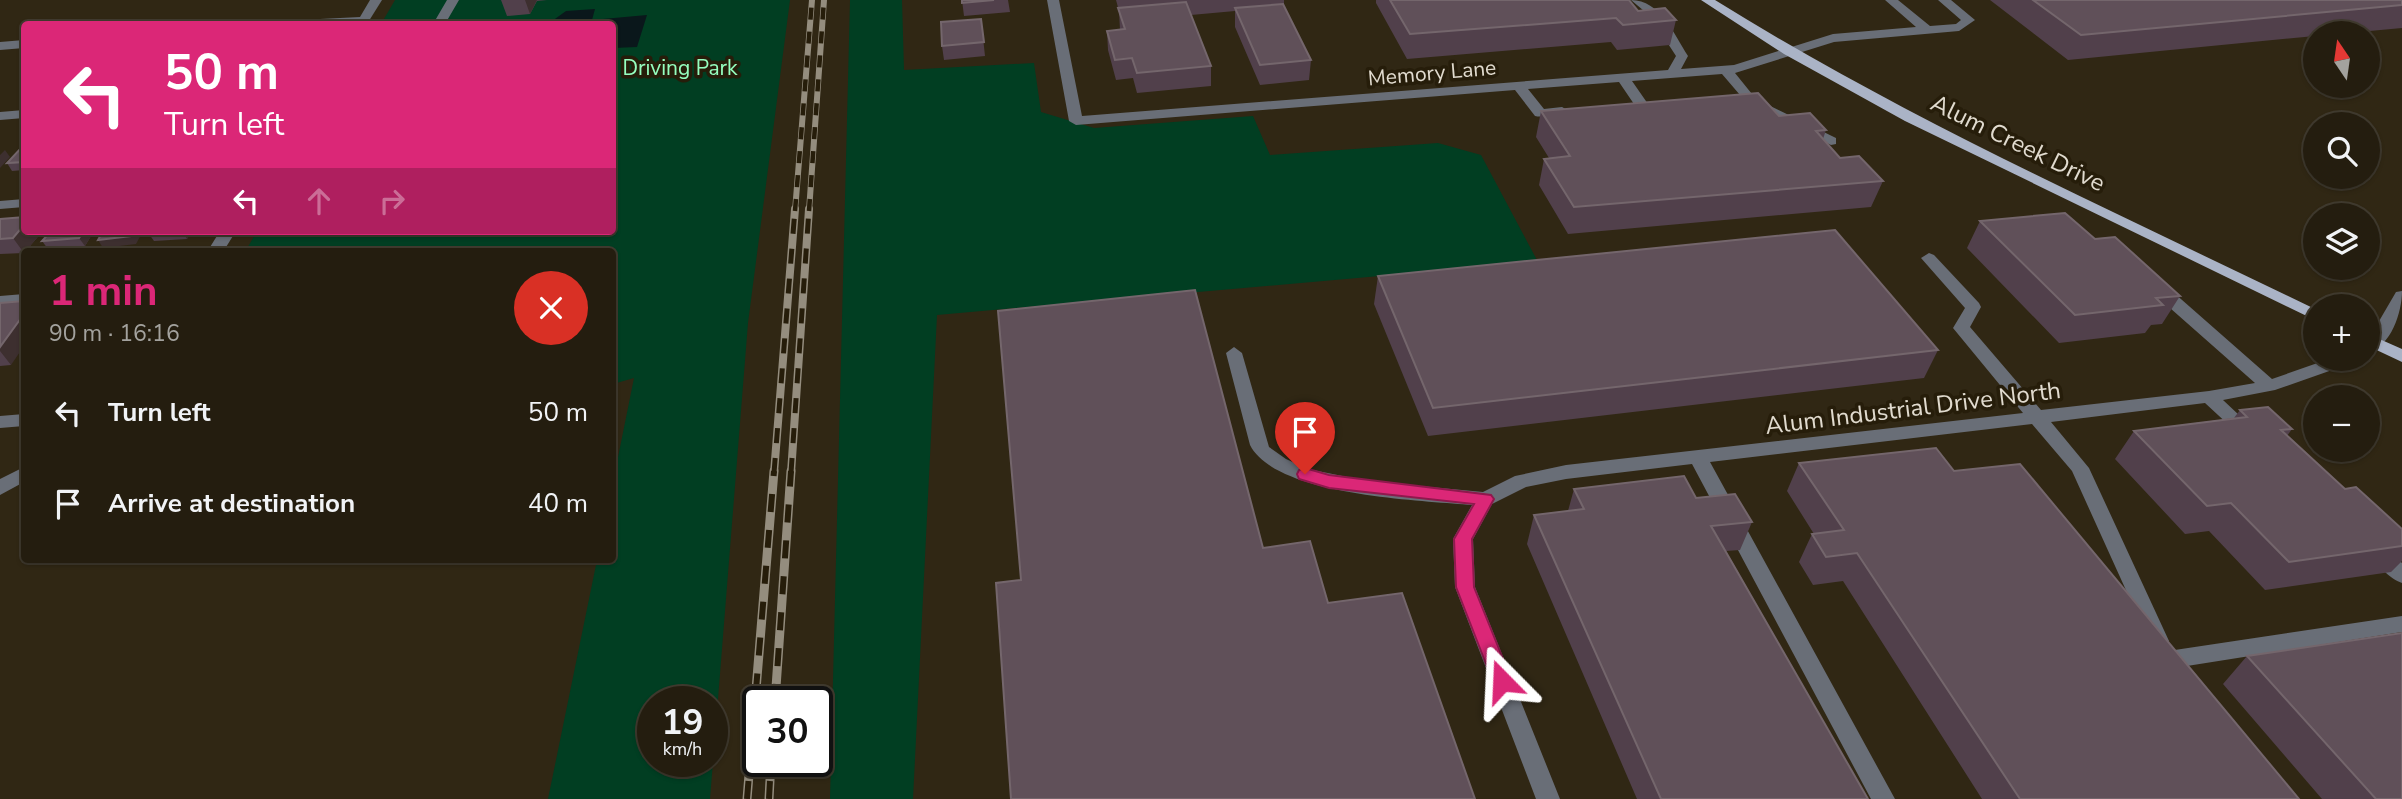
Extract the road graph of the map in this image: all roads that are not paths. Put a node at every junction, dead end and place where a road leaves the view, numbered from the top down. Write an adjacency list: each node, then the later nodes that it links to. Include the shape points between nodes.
1 (376, 0): 8 (street)
2 (453, 0): 9 (street)
3 (1053, 0): 17 (street, Memory Lane, via 1076,121)
4 (1637, 0): 15 (street, via 1654,14 1682,56)
5 (1707, 0): 13 (main road, Alum Creek Drive)
6 (1891, 0): 10 (street)
7 (1944, 0): 10 (street, Memory Lane, via 1969,20 1959,27)
8 (363, 21)
9 (441, 21)
10 (1927, 30): 13 (street, Memory Lane, via 1833,38)
11 (21, 44): 12 (street)
12 (0, 46)
13 (1788, 51): 14 (street, Memory Lane); 32 (main road, Alum Creek Drive, via 1910,118)
14 (1726, 70): 15 (street, Memory Lane); 18 (street)
15 (1672, 75): 16 (street, Memory Lane)
16 (1623, 78): 17 (street, Memory Lane); 20 (street)
17 (1519, 87): 21 (street, via 1540,113)
18 (1748, 99): 19 (street); 24 (street)
19 (1716, 100)
20 (1641, 104)
21 (1578, 110)
22 (21, 114): 23 (street)
23 (0, 116)
24 (1831, 141)
25 (21, 203): 26 (street)
26 (0, 205)
27 (1929, 258): 40 (street, via 1973,307 1961,328)
28 (2151, 281): 38 (street)
29 (2402, 296): 33 (street)
30 (21, 299): 31 (street)
31 (0, 302)
32 (2303, 309)
33 (2380, 328)
34 (2380, 347): 36 (main road)
35 (1234, 353): 47 (street, via 1260,449 1280,467 1329,482)
36 (2402, 356)
37 (2312, 371): 38 (street, Alum Industrial Drive North)
38 (2269, 386): 39 (street, Alum Industrial Drive North)
39 (2209, 397): 40 (street, Alum Industrial Drive North); 43 (street)
40 (2036, 418): 44 (street, Alum Industrial Drive North); 51 (street, via 2080,468)
41 (21, 419): 42 (street)
42 (0, 422)
43 (2260, 444)
44 (1698, 457): 47 (street, Alum Industrial Drive North, via 1566,472 1522,481); 54 (street)
45 (21, 476): 46 (street)
46 (0, 488)
47 (1485, 499): 53 (street, via 1463,539 1465,587)
48 (2361, 537): 49 (street)
49 (2402, 575)
50 (2402, 624): 51 (street)
51 (2168, 660): 52 (street)
52 (2182, 681)
53 (1548, 799)
54 (1883, 799)

